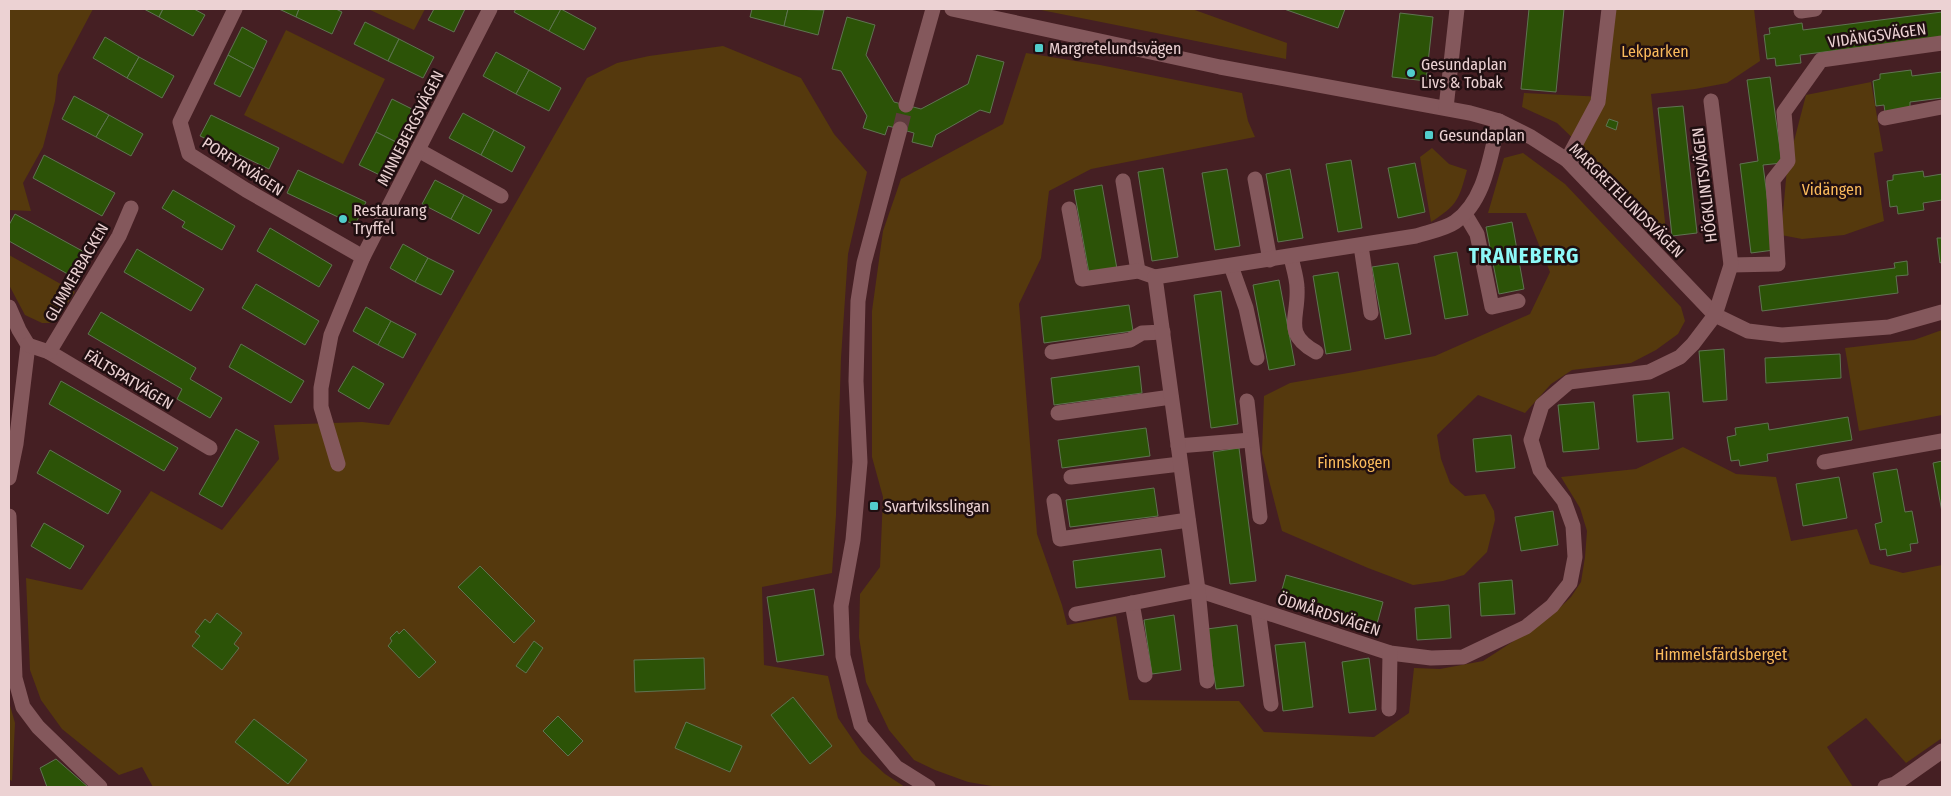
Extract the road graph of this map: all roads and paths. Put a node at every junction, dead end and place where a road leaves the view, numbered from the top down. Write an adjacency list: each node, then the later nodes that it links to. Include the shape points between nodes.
1 (235, 9): 25 (street, PORFYRVÄGEN, via 180,122 189,154)
2 (490, 9): 15 (street, MINNEBERGSVÄGEN)
3 (933, 9): 9 (street)
4 (952, 9): 11 (street, MARGRETELUNDSVÄGEN, via 1220,67)
5 (1457, 9): 11 (street)
6 (1609, 9): 16 (street, via 1598,102)
7 (1942, 43): 27 (street, VIDÄNGSVÄGEN, via 1821,60 1784,112 1788,161 1772,180 1778,264)
8 (1711, 101): 27 (street, HÖGKLINTSVÄGEN)
9 (906, 105)
10 (1942, 107): 12 (street)
11 (1446, 108): 13 (street, MARGRETELUNDSVÄGEN)
12 (1885, 118)
13 (1499, 121): 16 (street, MARGRETELUNDSVÄGEN); 22 (street, via 1486,174)
14 (900, 129): 70 (street, via 872,230 858,302 856,381 860,462 853,540 841,606 842,648 861,725 896,767)
15 (418, 150): 19 (street); 25 (street, MINNEBERGSVÄGEN)
16 (1566, 160): 35 (street, MARGRETELUNDSVÄGEN)
17 (1254, 179): 26 (street)
18 (1123, 181): 29 (street)
19 (501, 196)
20 (131, 208): 38 (street, GLIMMERBACKEN, via 119,236)
21 (1069, 209): 29 (street, via 1082,279)
22 (1465, 214): 23 (street, via 1454,223 1416,236); 31 (street, via 1477,234 1492,307)
23 (1361, 246): 24 (street); 34 (street)
24 (1291, 257): 26 (street); 40 (street, via 1297,287 1295,333 1304,345)
25 (363, 258): 50 (street, MINNEBERGSVÄGEN, via 331,336 320,388 321,407)
26 (1270, 260): 28 (street)
27 (1731, 265): 35 (street, HÖGKLINTSVÄGEN)
28 (1231, 266): 30 (street); 41 (street, via 1246,308)
29 (1138, 271): 30 (street)
30 (1155, 278): 36 (street)
31 (1518, 301)
32 (9, 307): 37 (street)
33 (1942, 312): 35 (street, MARGRETELUNDSVÄGEN, via 1890,327 1782,335 1748,330)
34 (1371, 313)
35 (1715, 315): 62 (street, ÖDMÅRDSVÄGEN, via 1680,357 1649,372 1569,382 1542,405 1531,440 1540,470 1564,501 1573,526 1575,557 1570,583 1552,606 1526,627 1464,657 1431,658)
36 (1163, 332): 39 (street, via 1142,333 1130,340); 42 (street)
37 (28, 344): 38 (street, FÄLTSPATVÄGEN); 53 (street)
38 (49, 352): 48 (street, FÄLTSPATVÄGEN)
39 (1052, 352)
40 (1316, 352)
41 (1257, 358)
42 (1171, 396): 44 (street); 47 (street)
43 (1247, 401): 45 (street)
44 (1058, 413)
45 (1251, 440): 47 (street); 56 (street)
46 (1942, 441): 49 (street)
47 (1178, 446): 51 (street)
48 (210, 448)
49 (1824, 462)
50 (338, 464)
51 (1180, 464): 52 (street); 57 (street)
52 (1070, 477)
53 (9, 478)
54 (1054, 501): 57 (street, via 1060,539)
55 (9, 516): 69 (street, via 15,678 23,707 38,727)
56 (1260, 517)
57 (1188, 520): 58 (street)
58 (1198, 590): 59 (street, ÖDMÅRDSVÄGEN); 60 (street, ÖDMÅRDSVÄGEN); 64 (street)
59 (1132, 603): 61 (street, ÖDMÅRDSVÄGEN); 63 (street)
60 (1258, 610): 62 (street, ÖDMÅRDSVÄGEN); 65 (street, ÖDMÅRDSVÄGEN)
61 (1076, 614)
62 (1390, 652): 66 (street, ÖDMÅRDSVÄGEN)
63 (1145, 674)
64 (1207, 681)
65 (1271, 704)
66 (1389, 709)
67 (1942, 751): 68 (street)
68 (1892, 786)
69 (100, 787)
70 (928, 787)

